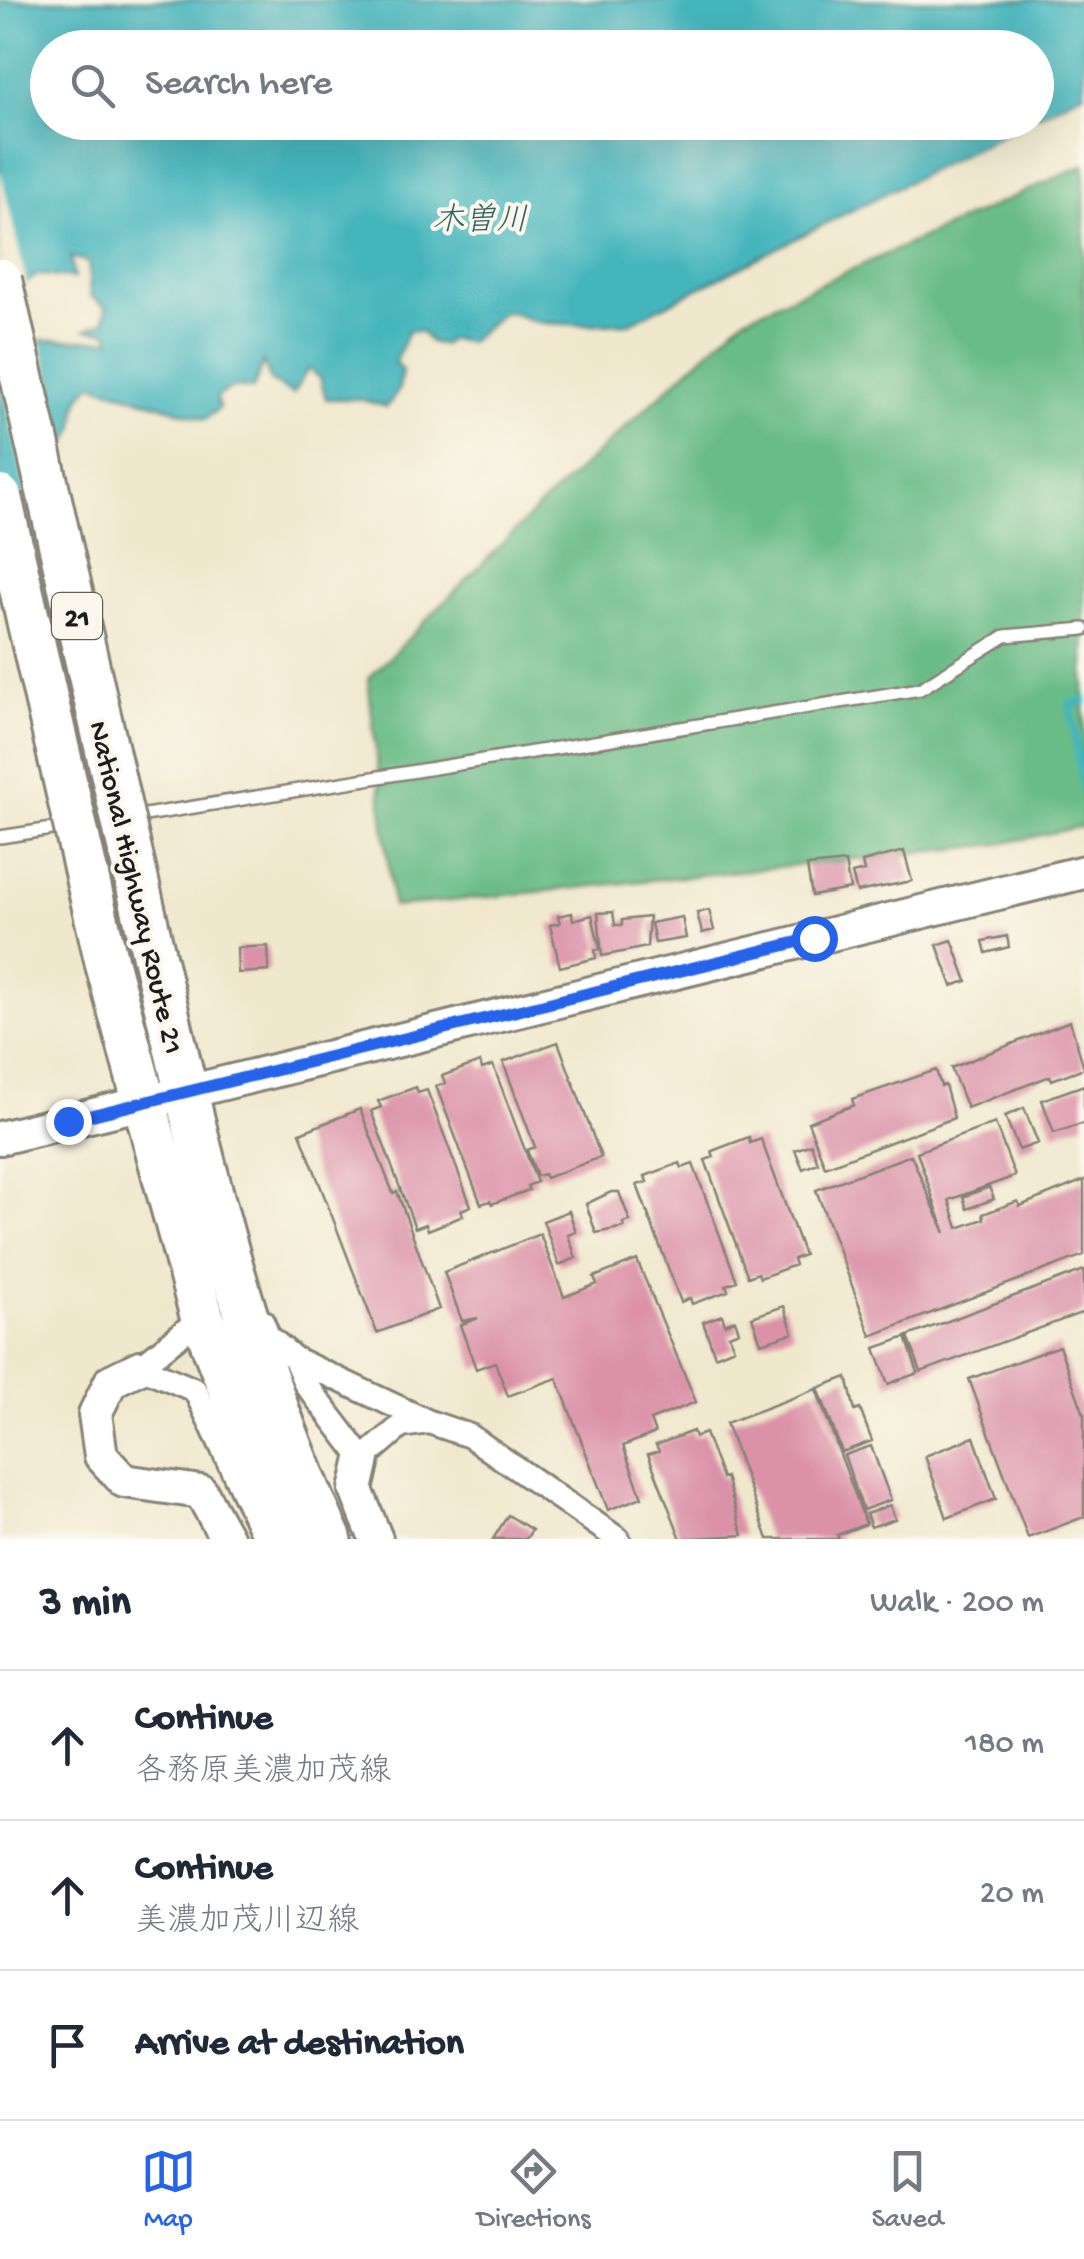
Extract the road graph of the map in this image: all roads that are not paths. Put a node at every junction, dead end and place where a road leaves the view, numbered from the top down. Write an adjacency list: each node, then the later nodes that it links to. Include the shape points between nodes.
1 (0, 280): 8 (highway, National Highway Route 21 / 21, bridge)
2 (0, 497): 9 (highway, National Highway Route 21 / 21, bridge)
3 (1084, 630): 4 (lane, via 1006,636 920,689)
4 (116, 820)
5 (96, 823): 6 (lane)
6 (0, 837)
7 (1084, 872): 8 (main road)
8 (184, 1093): 9 (main road); 11 (highway, National Highway Route 21 / 21)
9 (143, 1102): 10 (main road); 12 (highway, National Highway Route 21 / 21)
10 (0, 1138)
11 (233, 1277): 13 (street, via 252,1298 268,1336); 20 (highway, National Highway Route 21 / 21, via 294,1460)
12 (202, 1316): 14 (street); 19 (highway, National Highway Route 21 / 21)
13 (295, 1359): 15 (street); 16 (street, via 305,1383)
14 (140, 1367): 17 (main road, via 111,1382 95,1414 101,1456 124,1481 201,1492); 18 (street, via 196,1390)
15 (429, 1422): 16 (street, via 401,1426); 22 (street, via 470,1436)
16 (363, 1459): 21 (main road, via 356,1490)
17 (227, 1539)
18 (265, 1539)
19 (288, 1539)
20 (330, 1539)
21 (376, 1539)
22 (618, 1539)

